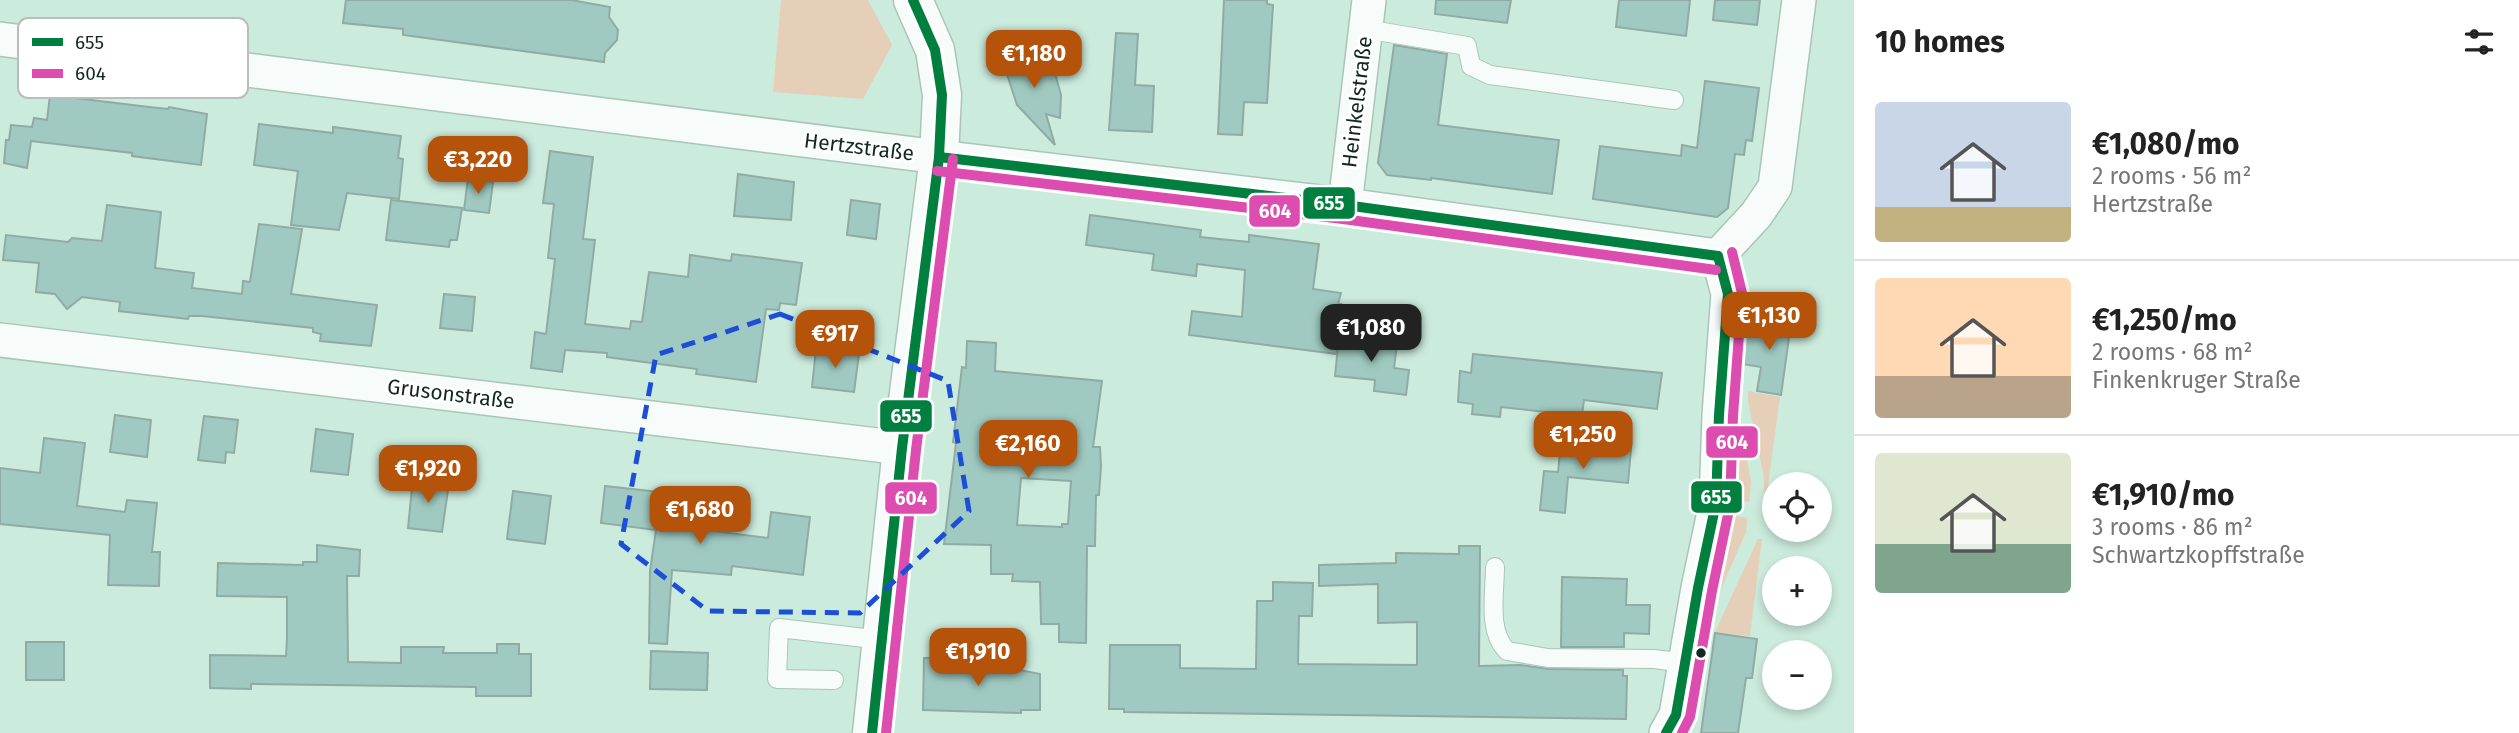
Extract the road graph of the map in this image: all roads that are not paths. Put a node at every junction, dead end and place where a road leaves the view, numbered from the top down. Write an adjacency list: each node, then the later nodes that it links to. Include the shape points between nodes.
1 (913, 0): 8 (street, via 935,50 942,95)
2 (1800, 0): 10 (street, via 1775,187)
3 (1367, 14): 7 (lane, via 1467,46 1471,66 1490,75); 9 (street, Heinkelstraße)
4 (0, 39): 5 (street, Hertzstraße)
5 (18, 41)
6 (248, 70): 8 (street, Hertzstraße)
7 (1674, 100)
8 (939, 157): 9 (street, Hertzstraße); 12 (street)
9 (1345, 205): 10 (street, Hertzstraße)
10 (1718, 256): 15 (street, via 1728,294 1716,503)
11 (0, 341): 12 (street, Grusonstraße)
12 (902, 447): 14 (street)
13 (1495, 567): 15 (lane, via 1495,630 1507,651 1548,658)
14 (882, 640): 16 (lane, via 779,628 777,679); 17 (street)
15 (1686, 663): 18 (street, via 1676,715)
16 (834, 680)
17 (872, 733)
18 (1666, 733)

